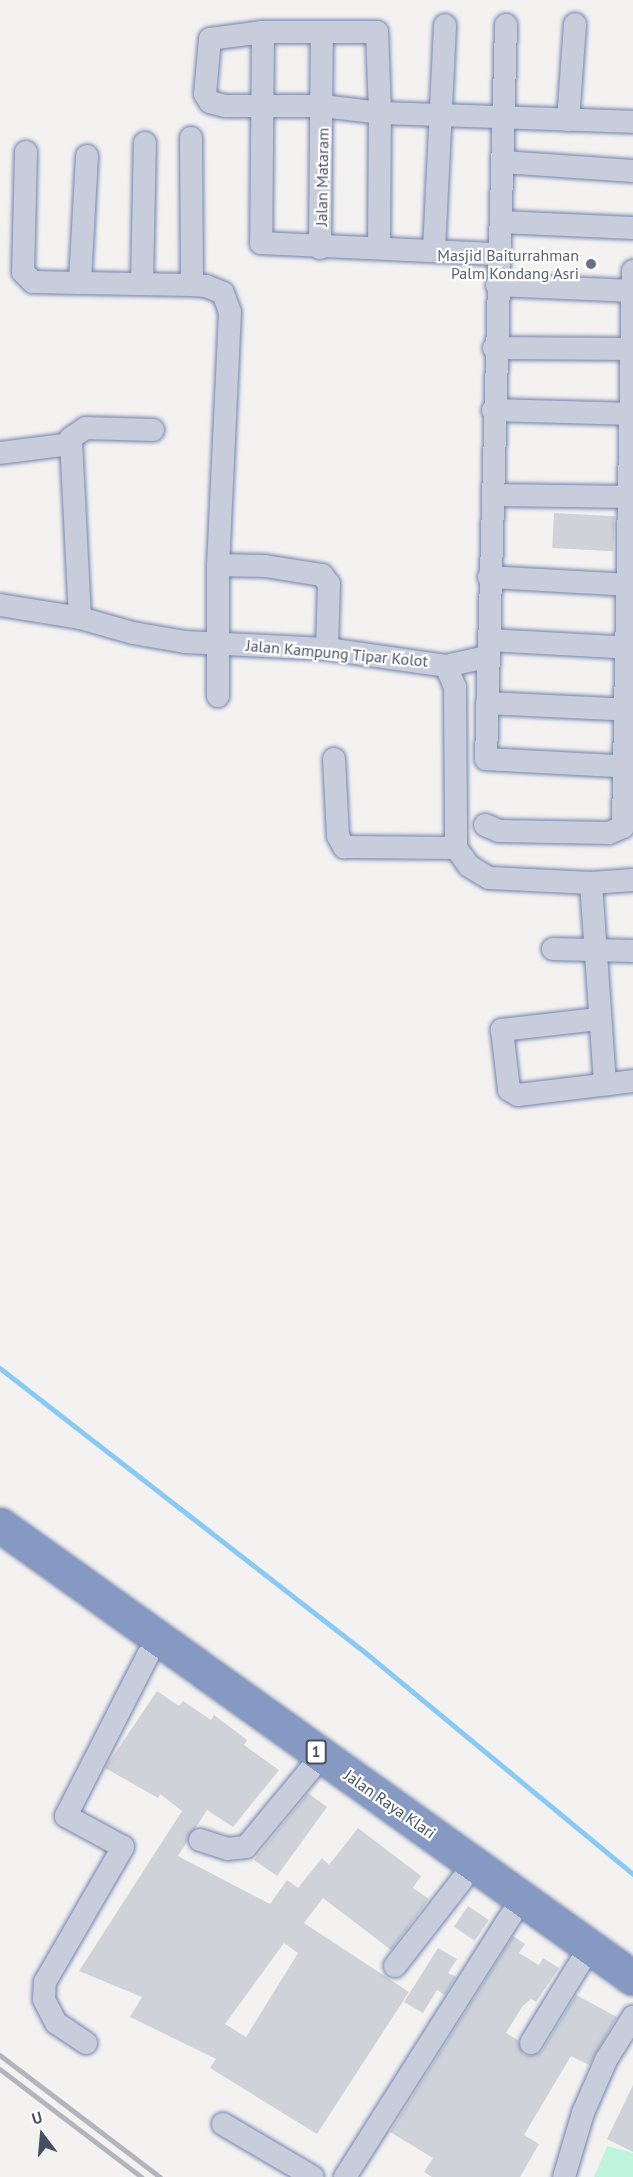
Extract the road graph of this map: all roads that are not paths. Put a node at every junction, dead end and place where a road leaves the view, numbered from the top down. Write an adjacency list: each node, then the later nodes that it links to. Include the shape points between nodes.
1 (575, 24): 11 (street)
2 (445, 25): 9 (street)
3 (506, 25): 10 (street)
4 (263, 32): 5 (street); 6 (street); 6 (street, via 210,39 204,81 210,102)
5 (322, 32): 7 (street, Jalan Mataram); 8 (street, via 376,32)
6 (260, 105): 7 (street); 21 (street, via 259,238 269,246)
7 (323, 106): 8 (street); 21 (street, Jalan Mataram)
8 (381, 113): 9 (street); 22 (street)
9 (444, 114): 10 (street); 23 (street)
10 (505, 116): 11 (street); 17 (street)
11 (568, 120): 12 (street)
12 (633, 122)
13 (191, 138): 28 (street)
14 (145, 143): 25 (street)
15 (26, 152): 26 (street, via 23,272 33,282)
16 (87, 156): 26 (street)
17 (503, 162): 18 (street); 19 (street)
18 (633, 171)
19 (501, 222): 20 (street); 24 (street)
20 (633, 228)
21 (320, 248): 22 (street)
22 (379, 248): 23 (street)
23 (434, 251): 24 (street)
24 (498, 254): 29 (street)
25 (142, 282): 26 (street); 28 (street)
26 (80, 283)
27 (633, 284): 29 (street); 31 (street)
28 (192, 285): 39 (street, via 223,293 230,312)
29 (497, 285): 30 (street)
30 (494, 348): 31 (street); 32 (street)
31 (632, 349): 33 (street)
32 (493, 410): 33 (street); 37 (street)
33 (633, 414): 38 (street)
34 (153, 430): 35 (street, via 86,428 76,431)
35 (70, 444): 36 (street); 43 (street)
36 (0, 453)
37 (494, 495): 38 (street); 40 (street)
38 (630, 497): 41 (street)
39 (218, 565): 44 (street); 47 (street, via 264,566 322,575 329,584)
40 (489, 577): 41 (street); 45 (street)
41 (629, 584): 46 (street)
42 (0, 605): 43 (street, Jalan Kampung Tipar Kolot)
43 (80, 618): 44 (street, Jalan Kampung Tipar Kolot, via 133,633)
44 (218, 643): 47 (street, Jalan Kampung Tipar Kolot); 49 (street)
45 (487, 648): 46 (street); 48 (street); 50 (street)
46 (629, 648): 51 (street)
47 (327, 649): 48 (street, Jalan Kampung Tipar Kolot)
48 (446, 666): 55 (street, Jalan Kampung Tipar Kolot, via 455,687)
49 (218, 696)
50 (487, 703): 51 (street); 53 (street, via 486,759)
51 (629, 709): 53 (street)
52 (334, 759): 55 (street, via 338,836 344,847)
53 (628, 767): 54 (street, via 623,827 616,832 499,831)
54 (485, 825)
55 (456, 848): 57 (street, via 469,866 489,878)
56 (633, 880): 57 (street)
57 (591, 883): 59 (street)
58 (553, 949): 59 (street)
59 (594, 950): 60 (street); 61 (street)
60 (633, 951)
61 (598, 1019): 63 (street); 63 (street, via 507,1026 500,1035 512,1093)
62 (633, 1081): 63 (street)
63 (605, 1085)
64 (0, 1525): 73 (highway, Jalan Raya Klari / 1)
65 (0, 1550): 66 (highway, Jalan Raya Klari / 1)
66 (148, 1655): 67 (highway, Jalan Raya Klari / 1); 76 (street, via 66,1816 123,1847 45,1982 44,1999 56,2023)
67 (310, 1770): 68 (street, via 246,1847 227,1849); 69 (highway, Jalan Raya Klari / 1)
68 (200, 1840)
69 (462, 1880): 70 (highway, Jalan Raya Klari / 1); 72 (street)
70 (511, 1915): 71 (highway, Jalan Raya Klari / 1); 80 (street)
71 (580, 1963): 74 (highway, Jalan Raya Klari / 1); 77 (street)
72 (395, 1966)
73 (633, 1978)
74 (633, 2001)
75 (633, 2017): 81 (street, via 606,2060 583,2113)
76 (86, 2043)
77 (531, 2043)
78 (223, 2124): 79 (street)
79 (313, 2177)
80 (345, 2177)
81 (564, 2177)

